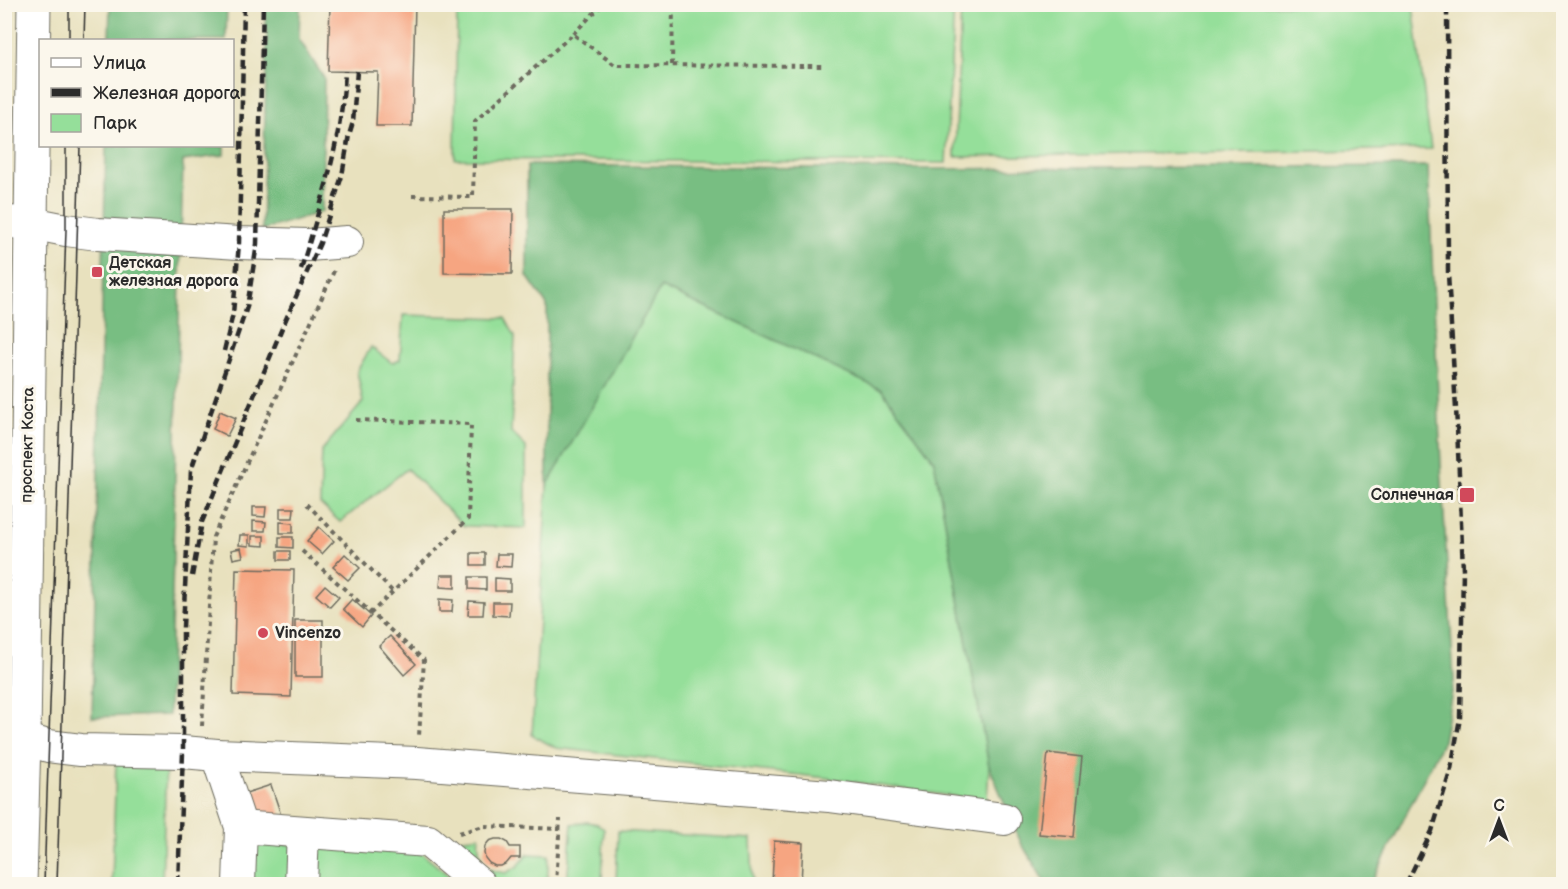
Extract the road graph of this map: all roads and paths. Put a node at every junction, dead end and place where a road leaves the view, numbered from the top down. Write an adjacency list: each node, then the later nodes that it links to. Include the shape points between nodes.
1 (34, 4): 8 (main road, проспект Коста)
2 (603, 4): 4 (path)
3 (673, 4): 5 (path)
4 (573, 34): 5 (path, via 615,65); 7 (path, via 475,121 473,197)
5 (672, 65): 6 (path)
6 (824, 66)
7 (412, 196)
8 (18, 222): 9 (street, via 98,234 239,243); 15 (main road, проспект Коста)
9 (347, 242): 16 (path, via 213,537)
10 (356, 420): 13 (path, via 471,424 468,519)
11 (307, 504): 13 (path)
12 (302, 551): 14 (path)
13 (393, 592): 14 (path)
14 (371, 613): 17 (path, via 424,660)
15 (14, 739): 16 (street, via 81,750); 24 (main road, проспект Коста)
16 (209, 754): 17 (street); 20 (street)
17 (417, 763): 19 (street, via 829,796)
18 (560, 819): 21 (path)
19 (1004, 819)
20 (241, 827): 22 (street); 25 (street)
21 (560, 829): 23 (path, via 484,826); 28 (path)
22 (303, 832): 23 (street); 26 (street)
23 (428, 841): 27 (street)
24 (20, 885)
25 (239, 885)
26 (301, 885)
27 (479, 885)
28 (556, 885)

